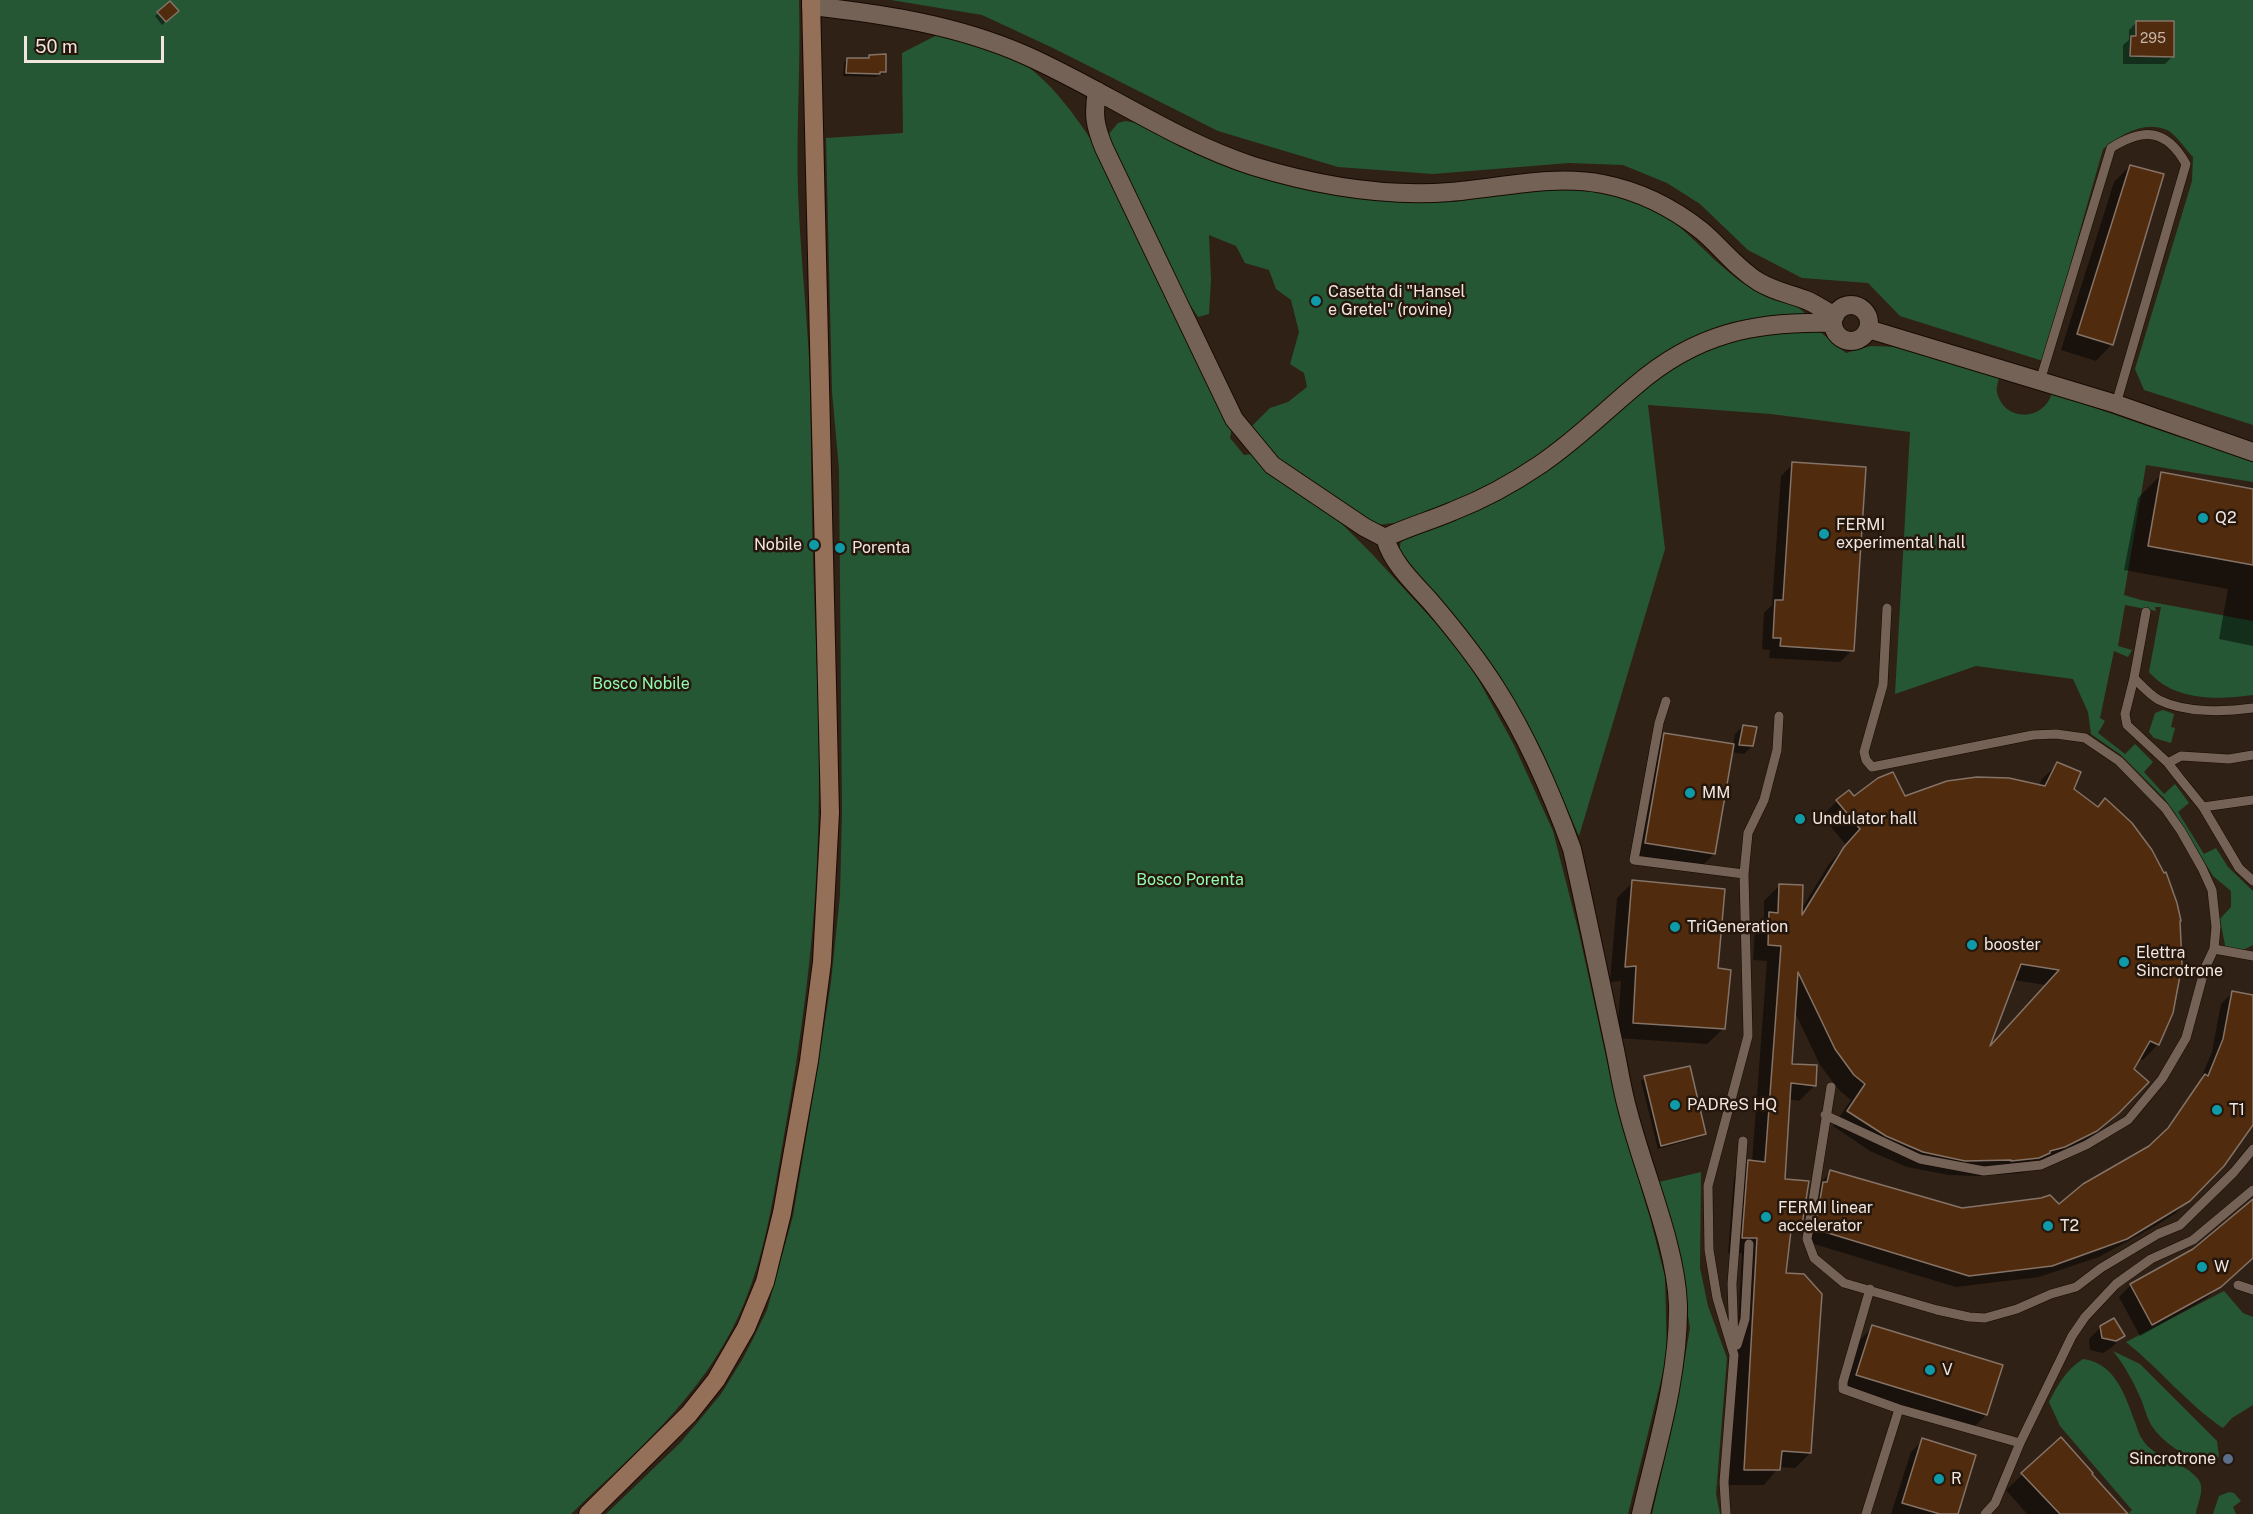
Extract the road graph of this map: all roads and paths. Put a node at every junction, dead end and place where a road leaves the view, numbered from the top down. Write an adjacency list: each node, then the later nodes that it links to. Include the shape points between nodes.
1 (811, 3): 2 (street, via 971,35 1025,55); 37 (main road, via 830,813 822,962 809,1061 782,1214 765,1282 746,1328 716,1380 689,1414)
2 (1097, 91): 3 (street, via 1167,129 1251,165 1343,186 1445,192 1562,180 1623,189 1675,212 1760,283 1807,300); 8 (street, via 1093,113 1096,130 1234,419 1272,465)
3 (1834, 320): 4 (street, via 1839,336 1845,340 1859,340); 4 (street, via 1844,306 1858,306 1868,315); 8 (street, via 1751,327 1689,349 1635,385 1585,432 1518,479 1473,503)
4 (1868, 329): 5 (street)
5 (2040, 381): 6 (street); 6 (lane, via 2111,148 2146,133 2163,136 2178,149 2186,164)
6 (2116, 404): 7 (street)
7 (2253, 452)
8 (1385, 538): 38 (street, via 1399,566 1496,688 1543,776 1572,849 1624,1099 1664,1231 1678,1302 1674,1373)
9 (1887, 609): 21 (lane, via 1883,685 1864,752 1872,767 2033,735 2085,738 2119,761 2165,808 2181,831 2212,890)
10 (2146, 612): 11 (lane)
11 (2134, 678): 13 (lane, via 2160,700 2196,710 2228,712); 16 (lane, via 2125,714 2127,725)
12 (1666, 701): 19 (lane, via 1634,861)
13 (2253, 708)
14 (1779, 716): 19 (lane, via 1777,750 1764,801 1748,833)
15 (2253, 755): 16 (lane, via 2229,759 2181,756)
16 (2168, 764): 18 (lane)
17 (2253, 800): 18 (lane)
18 (2203, 807): 20 (lane, via 2239,867)
19 (1743, 874): 34 (lane, via 1748,1036 1708,1186 1709,1250 1716,1298)
20 (2253, 881)
21 (2214, 949): 22 (lane); 24 (lane, via 2205,968 2187,1038 2162,1079 2128,1120 2086,1145 2040,1165 1984,1171 1920,1159)
22 (2253, 956)
23 (1831, 1087): 24 (lane)
24 (1825, 1115): 32 (lane, via 1807,1239 1814,1257 1844,1283)
25 (1743, 1141): 34 (lane, via 1732,1284)
26 (2253, 1149): 28 (lane)
27 (2253, 1190): 29 (lane)
28 (2180, 1224): 29 (lane); 32 (lane, via 2101,1268 2076,1287 1985,1318 1936,1311)
29 (2193, 1240): 36 (lane, via 2151,1259 2116,1284 2085,1317)
30 (1749, 1244): 34 (lane, via 1745,1319)
31 (2238, 1284): 33 (lane)
32 (1870, 1289): 35 (lane, via 1843,1389)
33 (2253, 1290)
34 (1734, 1355): 39 (lane, via 1724,1482)
35 (1899, 1409): 36 (lane); 40 (lane)
36 (2020, 1443): 41 (lane, via 2000,1494)
37 (588, 1514)
38 (1641, 1514)
39 (1726, 1514)
40 (1866, 1514)
41 (1985, 1514)

